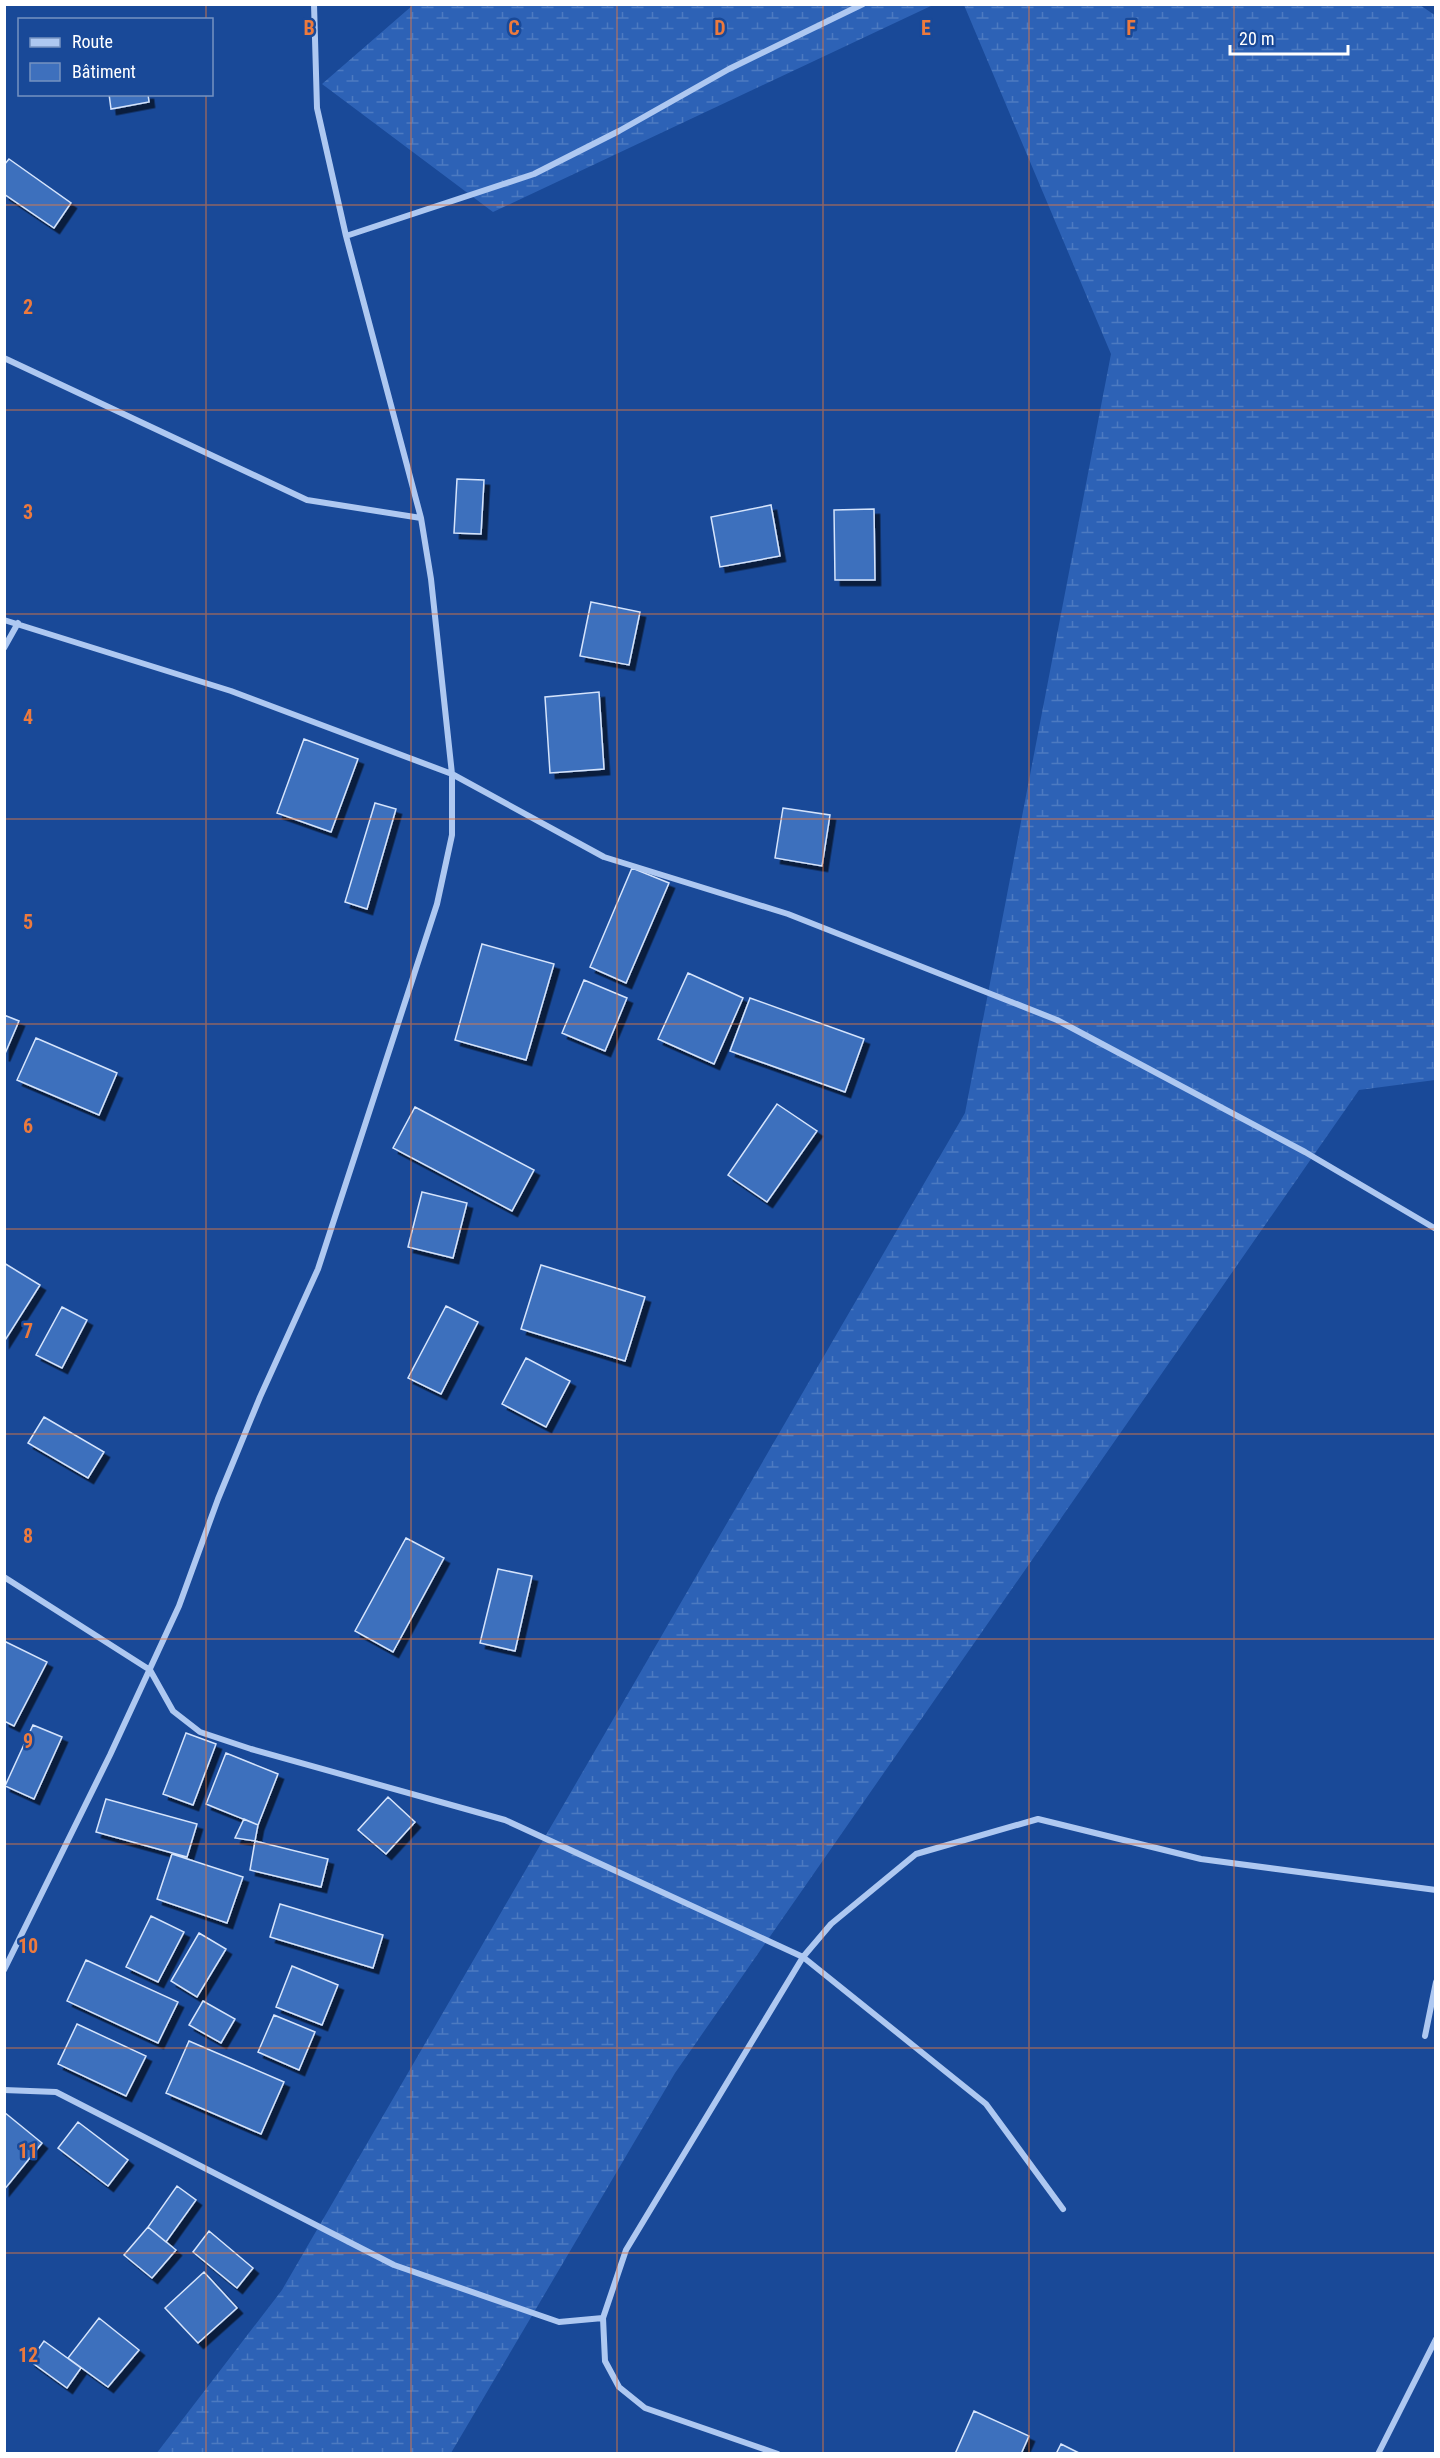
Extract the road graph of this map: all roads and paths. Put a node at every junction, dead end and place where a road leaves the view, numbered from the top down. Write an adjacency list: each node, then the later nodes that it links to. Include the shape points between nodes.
1 (314, 4): 3 (street, via 317,108)
2 (862, 4): 3 (street, via 729,69 534,174)
3 (346, 236): 5 (street)
4 (4, 358): 5 (street, via 307,500)
5 (421, 518): 9 (street)
6 (4, 620): 7 (street)
7 (18, 624): 8 (street); 9 (street, via 231,691)
8 (4, 648)
9 (452, 774): 10 (street, via 604,857 788,914 1057,1020 1305,1152); 12 (street, via 452,835 437,904 360,1145 318,1269 260,1396 179,1606)
10 (1436, 1229)
11 (4, 1577): 12 (street)
12 (150, 1670): 14 (street, via 173,1711 200,1732 505,1820); 15 (street)
13 (1436, 1890): 14 (street, via 1201,1859 1038,1819 916,1854 831,1924)
14 (803, 1957): 19 (street, via 986,2104); 20 (street, via 626,2250)
15 (4, 1970)
16 (1436, 1982): 17 (street)
17 (1425, 2036)
18 (4, 2090): 20 (street, via 56,2092 394,2265 560,2322)
19 (1063, 2209)
20 (603, 2318): 22 (street, via 605,2361 619,2387 645,2408)
21 (1436, 2339): 23 (street)
22 (778, 2454)
23 (1378, 2454)

